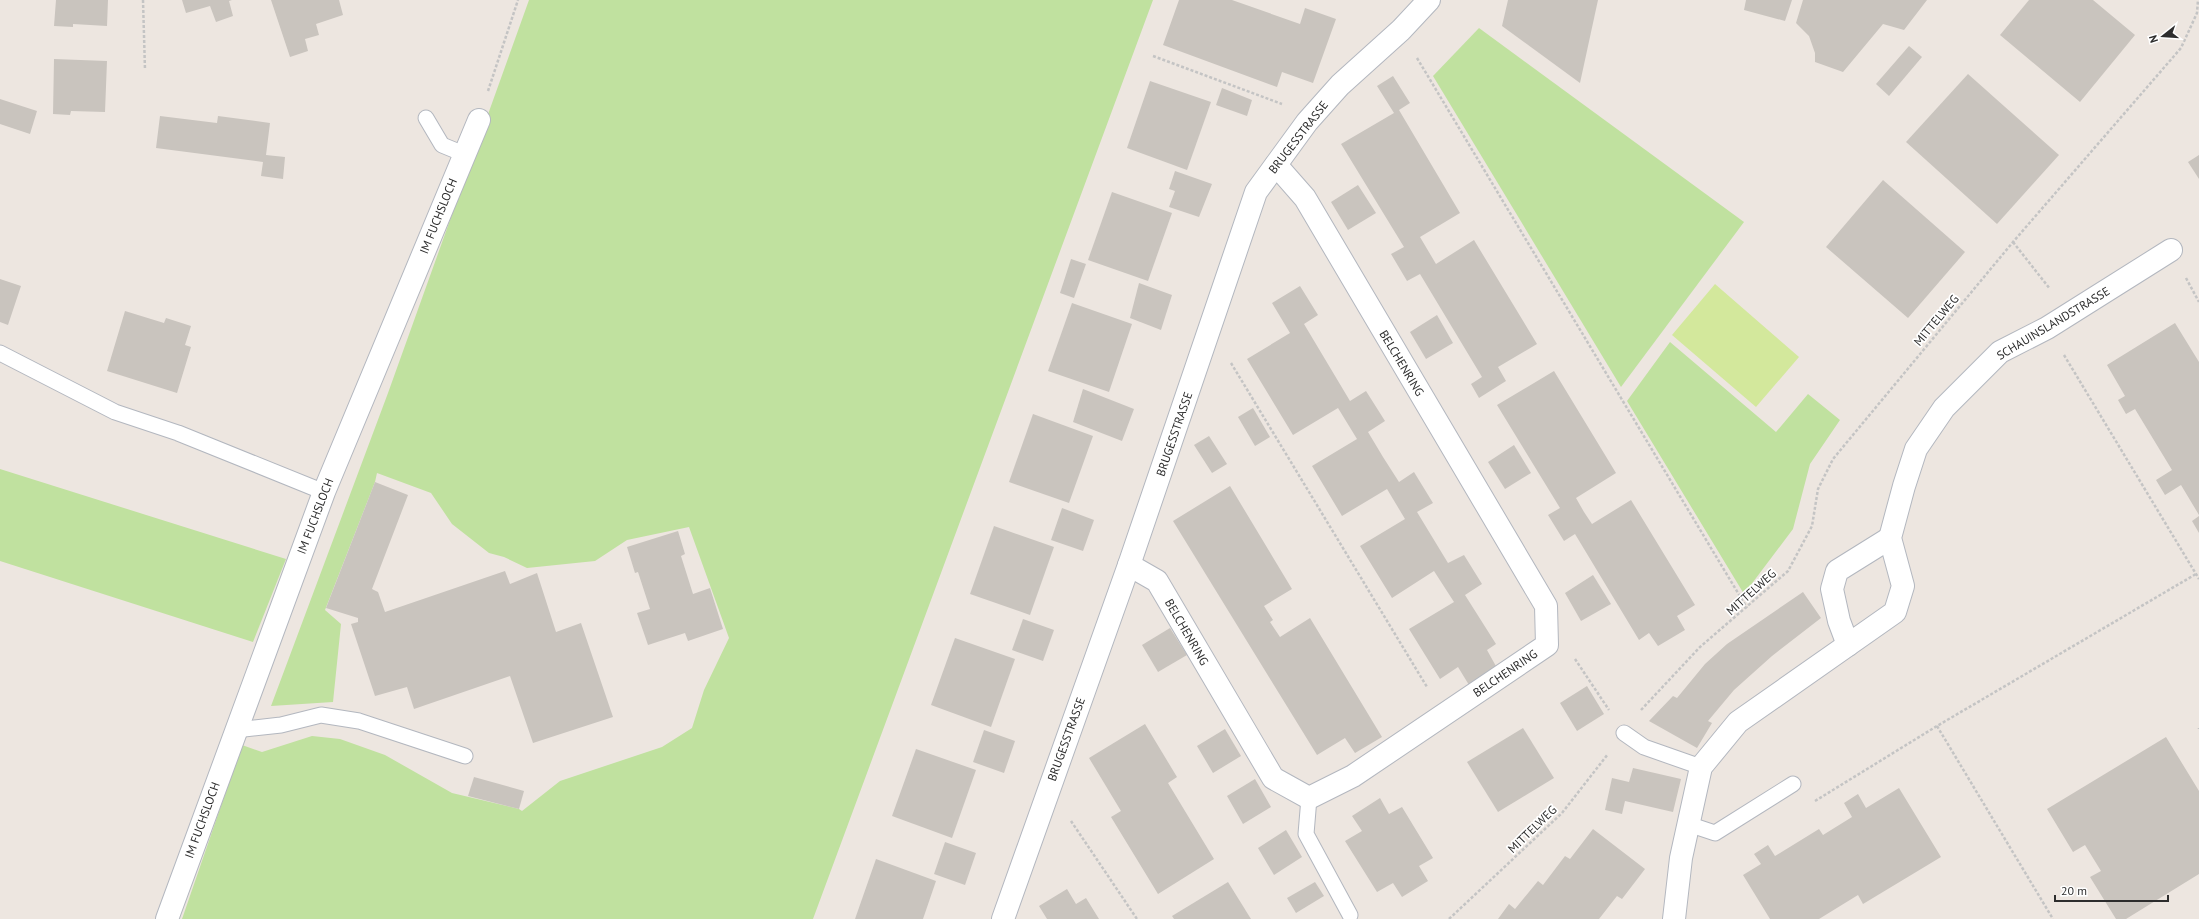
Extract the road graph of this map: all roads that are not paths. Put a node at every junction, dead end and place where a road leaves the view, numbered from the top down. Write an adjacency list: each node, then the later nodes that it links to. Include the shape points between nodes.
1 (1429, 0): 5 (street, BRUGESSTRASSE, via 1340,85 1307,122)
2 (426, 118): 4 (lane, via 442,145)
3 (479, 120): 4 (street, IM FUCHSLOCH)
4 (464, 154): 8 (street, IM FUCHSLOCH)
5 (1276, 165): 10 (street, BRUGESSTRASSE, via 1256,192); 17 (street, BELCHENRING, via 1305,198 1546,606 1547,645 1353,776)
6 (2171, 250): 9 (street, SCHAUINSLANDSTRASSE, via 2047,328 2000,352 1944,408 1916,449)
7 (0, 353): 8 (lane, via 115,412 178,433)
8 (324, 492): 12 (street, IM FUCHSLOCH)
9 (1890, 538): 11 (street, via 1904,586 1895,612); 11 (street, via 1837,571 1832,589 1838,621)
10 (1129, 565): 17 (street, BELCHENRING, via 1157,581 1273,778); 21 (street, BRUGESSTRASSE)
11 (1848, 645): 15 (street, via 1738,722)
12 (235, 730): 14 (lane, via 281,725 321,715 359,721); 20 (street, IM FUCHSLOCH)
13 (1624, 733): 15 (lane, via 1644,747)
14 (465, 756)
15 (1701, 767): 18 (street)
16 (1793, 784): 18 (lane, via 1716,833)
17 (1309, 798): 19 (lane, via 1306,834)
18 (1688, 824): 22 (street)
19 (1350, 915)
20 (166, 919)
21 (1003, 919)
22 (1674, 919)

